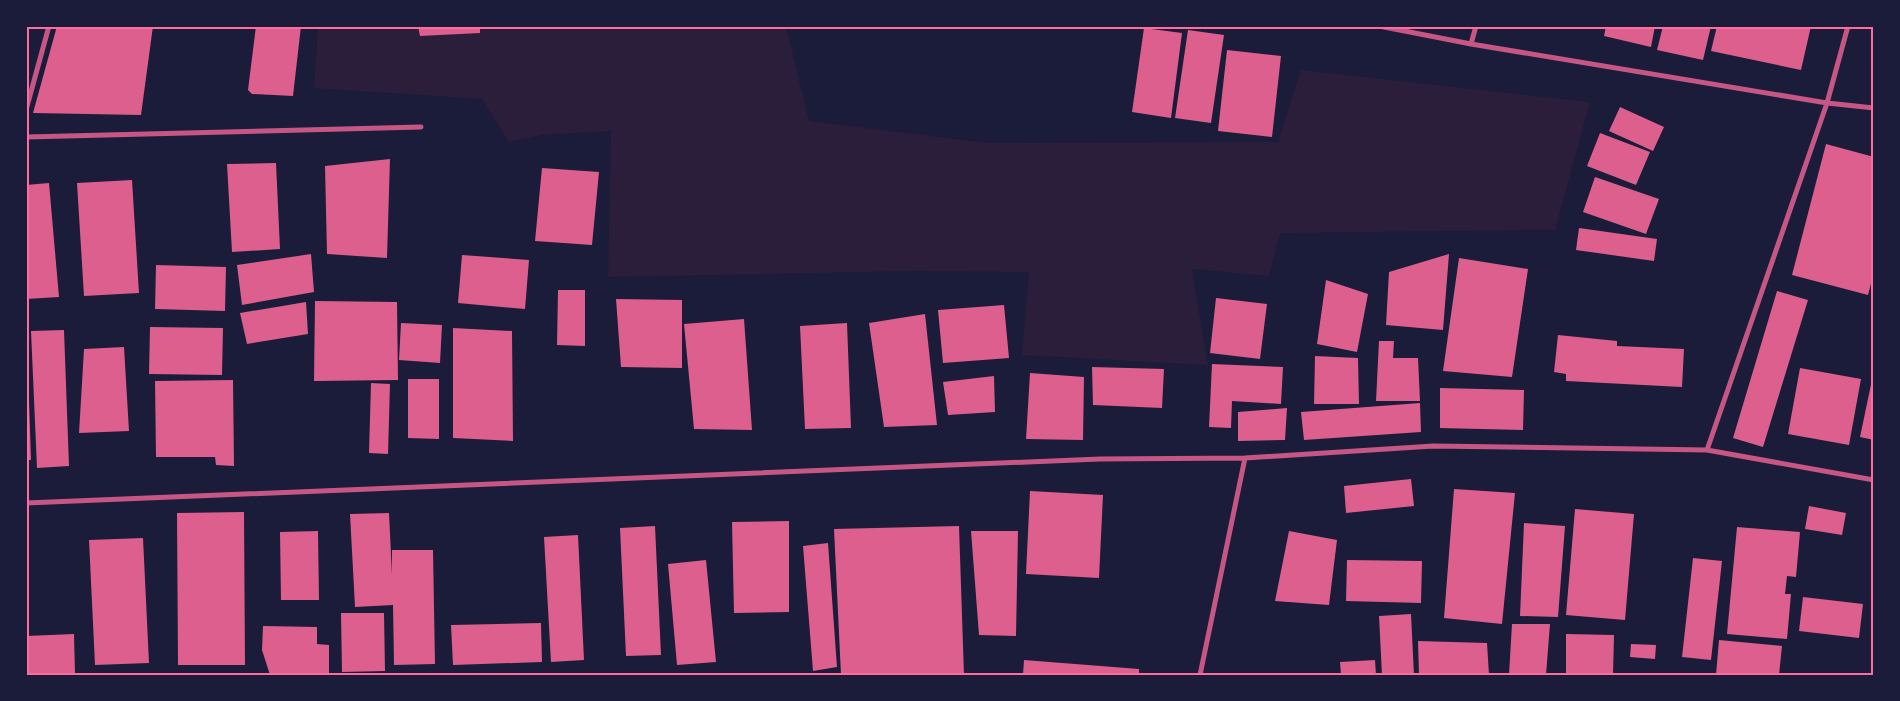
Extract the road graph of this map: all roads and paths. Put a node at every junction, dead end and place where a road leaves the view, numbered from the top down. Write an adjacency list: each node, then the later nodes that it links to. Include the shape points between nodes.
1 (49, 26): 8 (street)
2 (1379, 26): 5 (street)
3 (1476, 26): 5 (street)
4 (1848, 26): 6 (street)
5 (1471, 44): 6 (street)
6 (1827, 103): 7 (street); 11 (street)
7 (1874, 108)
8 (26, 110)
9 (421, 127): 10 (street)
10 (26, 137)
11 (1707, 450): 12 (street, via 1433,446); 13 (street)
12 (1245, 458): 14 (street, via 1100,459); 15 (street)
13 (1874, 480)
14 (26, 503)
15 (1200, 675)

